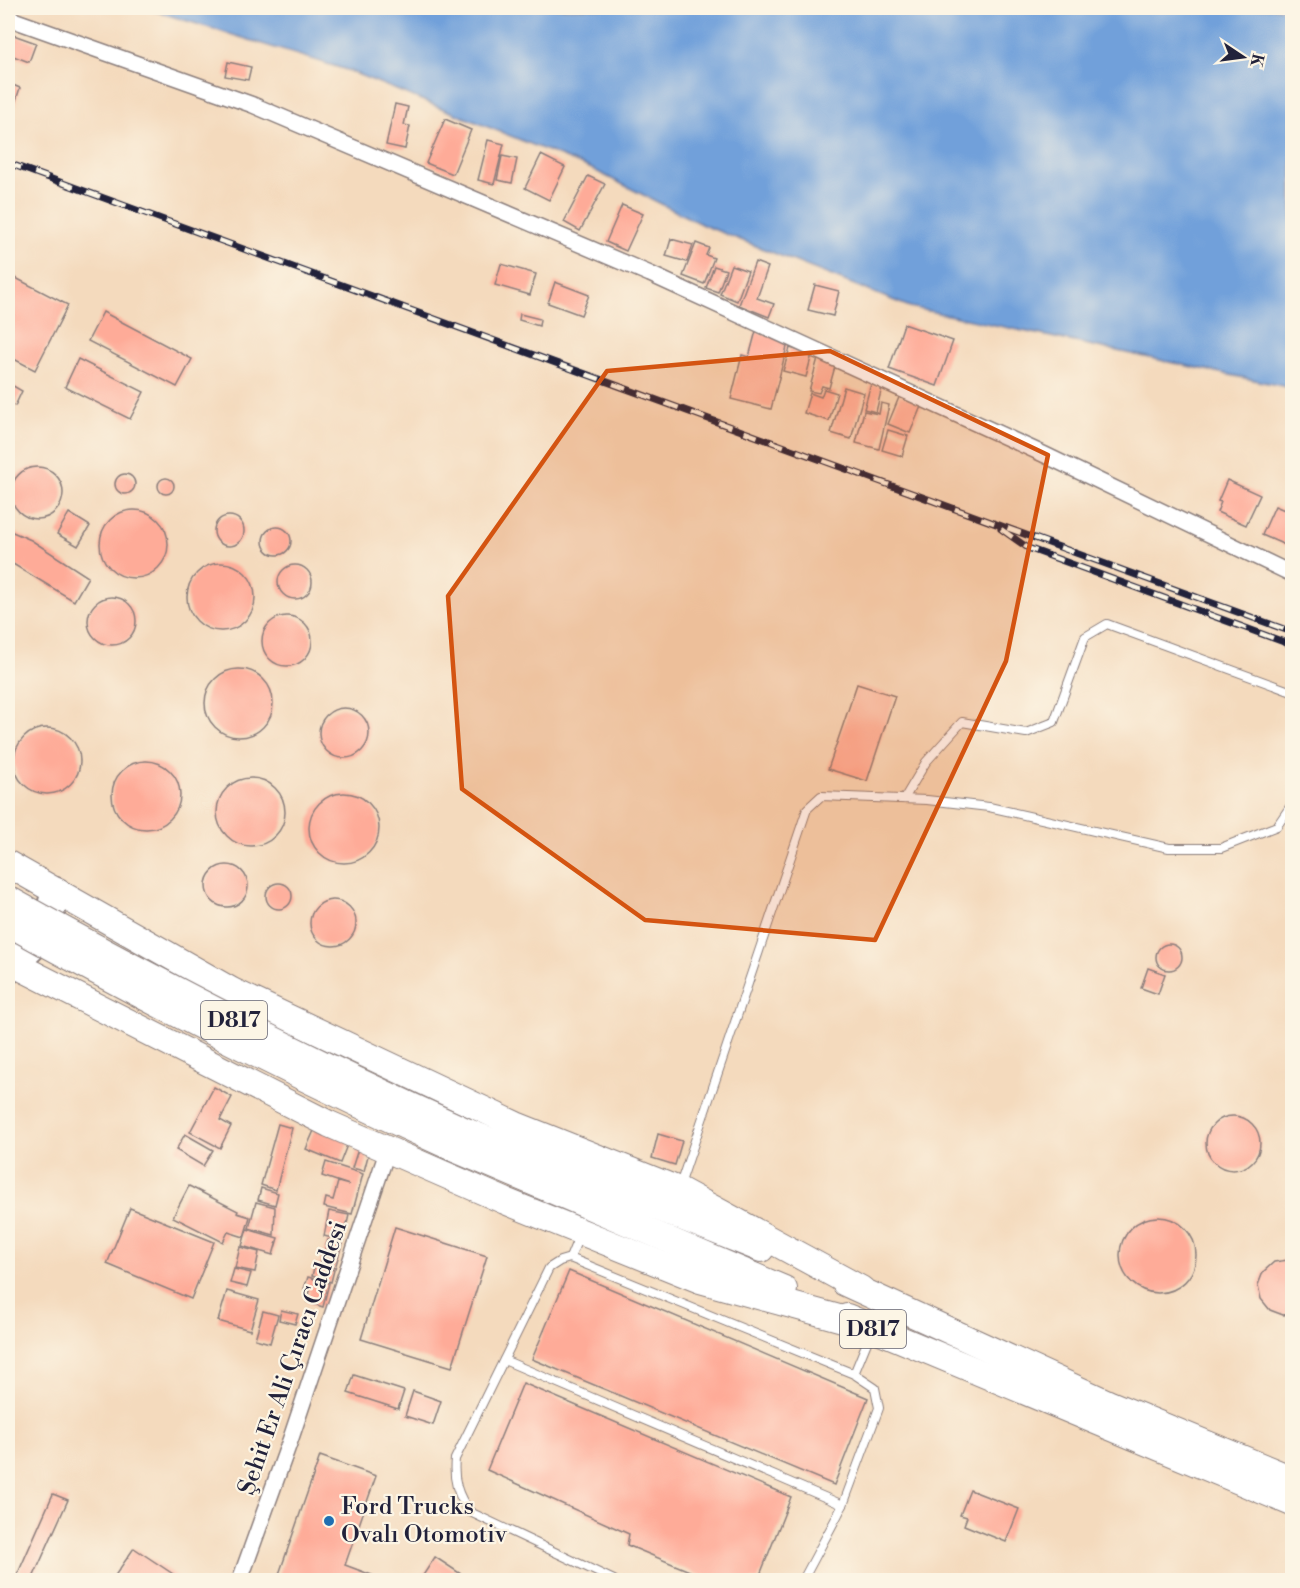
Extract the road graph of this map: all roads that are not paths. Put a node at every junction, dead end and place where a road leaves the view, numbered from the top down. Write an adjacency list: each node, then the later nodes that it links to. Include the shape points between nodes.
1 (8, 18): 2 (street, via 253,105 650,273)
2 (1293, 574)
3 (1293, 692): 4 (lane, via 1107,624 1085,637 1054,722 1026,733 962,722 926,762)
4 (904, 799): 5 (lane, via 989,807 1169,848 1221,848 1277,826); 13 (lane, via 821,796 807,809)
5 (1293, 804)
6 (8, 864): 7 (highway)
7 (56, 892): 10 (highway, via 49,916 30,948); 13 (highway, via 232,991 353,1050 516,1125)
8 (8, 899): 11 (highway, D817, bridge)
9 (8, 923): 11 (highway, D817, bridge, via 330,1092)
10 (9, 965): 12 (highway, via 329,1124)
11 (461, 1140): 16 (highway, D817); 17 (highway, D817)
12 (388, 1149): 14 (highway); 23 (street, Şehit Er Ali Çıracı Caddesi)
13 (679, 1190): 16 (highway)
14 (581, 1232): 15 (lane); 17 (highway, via 700,1280)
15 (570, 1258): 18 (lane, via 549,1268); 19 (lane)
16 (861, 1289): 20 (highway, D817, via 1110,1404)
17 (867, 1326): 19 (lane); 21 (highway, D817)
18 (504, 1360): 22 (lane); 24 (lane, via 456,1458 454,1477 459,1496 470,1512)
19 (854, 1374): 22 (lane, via 875,1389 879,1408)
20 (1293, 1479)
21 (1293, 1503)
22 (843, 1505): 25 (lane)
23 (240, 1581)
24 (614, 1581)
25 (803, 1581)

